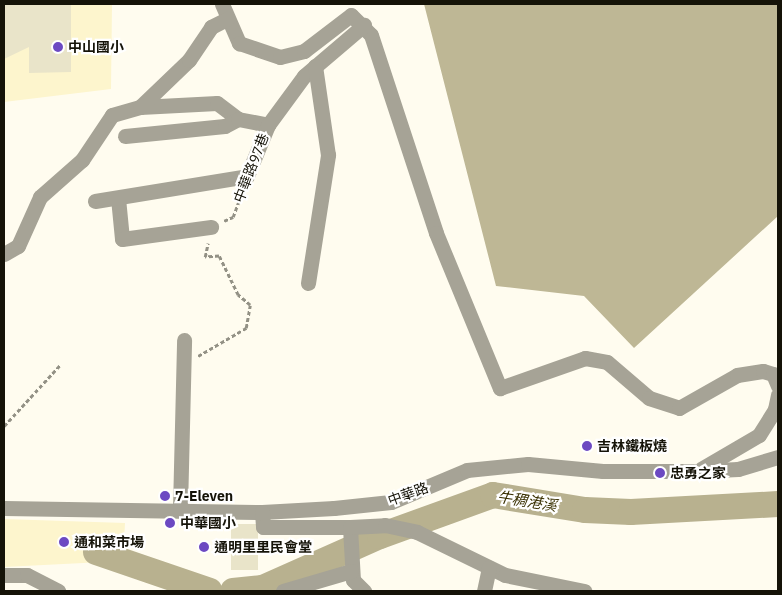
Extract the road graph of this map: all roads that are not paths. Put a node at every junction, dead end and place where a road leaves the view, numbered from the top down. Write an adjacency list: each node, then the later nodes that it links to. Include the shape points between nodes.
1 (222, 4): 2 (street)
2 (227, 19): 3 (street, via 239,43 280,57 304,51 351,14); 5 (street, via 211,27 189,60)
3 (364, 25): 4 (street, 中華路97巷); 16 (street, via 371,35 436,233 500,388 585,358 607,362 648,398 679,408 737,375)
4 (315, 66): 7 (street, 中華路97巷); 14 (street, via 328,155)
5 (140, 107): 6 (street, via 217,103); 12 (street, via 112,115 82,160 40,198 18,246)
6 (238, 119): 7 (street); 8 (street, via 224,126)
7 (268, 124): 9 (street, 中華路97巷, via 247,176)
8 (125, 136)
9 (118, 198): 10 (street); 11 (street, via 122,239)
10 (95, 201)
11 (210, 226)
12 (7, 252): 13 (street)
13 (4, 267)
14 (308, 283)
15 (184, 340): 23 (street)
16 (777, 376)
17 (778, 394): 19 (street, via 775,409)
18 (778, 428): 19 (street)
19 (759, 435): 21 (street)
20 (778, 457): 21 (street, 中華路, via 738,469)
21 (697, 471): 24 (street, 中華路, via 603,471 528,464 467,470 391,502)
22 (4, 508): 23 (street, 中華路)
23 (180, 508): 24 (street, 中華路)
24 (262, 512): 25 (street, via 263,528)
25 (350, 530): 26 (street, via 384,525 417,532); 27 (street)
26 (489, 568): 32 (street); 33 (street)
27 (351, 569): 30 (street); 31 (street)
28 (4, 575): 29 (street, via 27,575)
29 (58, 591)
30 (283, 591)
31 (364, 591)
32 (484, 591)
33 (584, 591)

